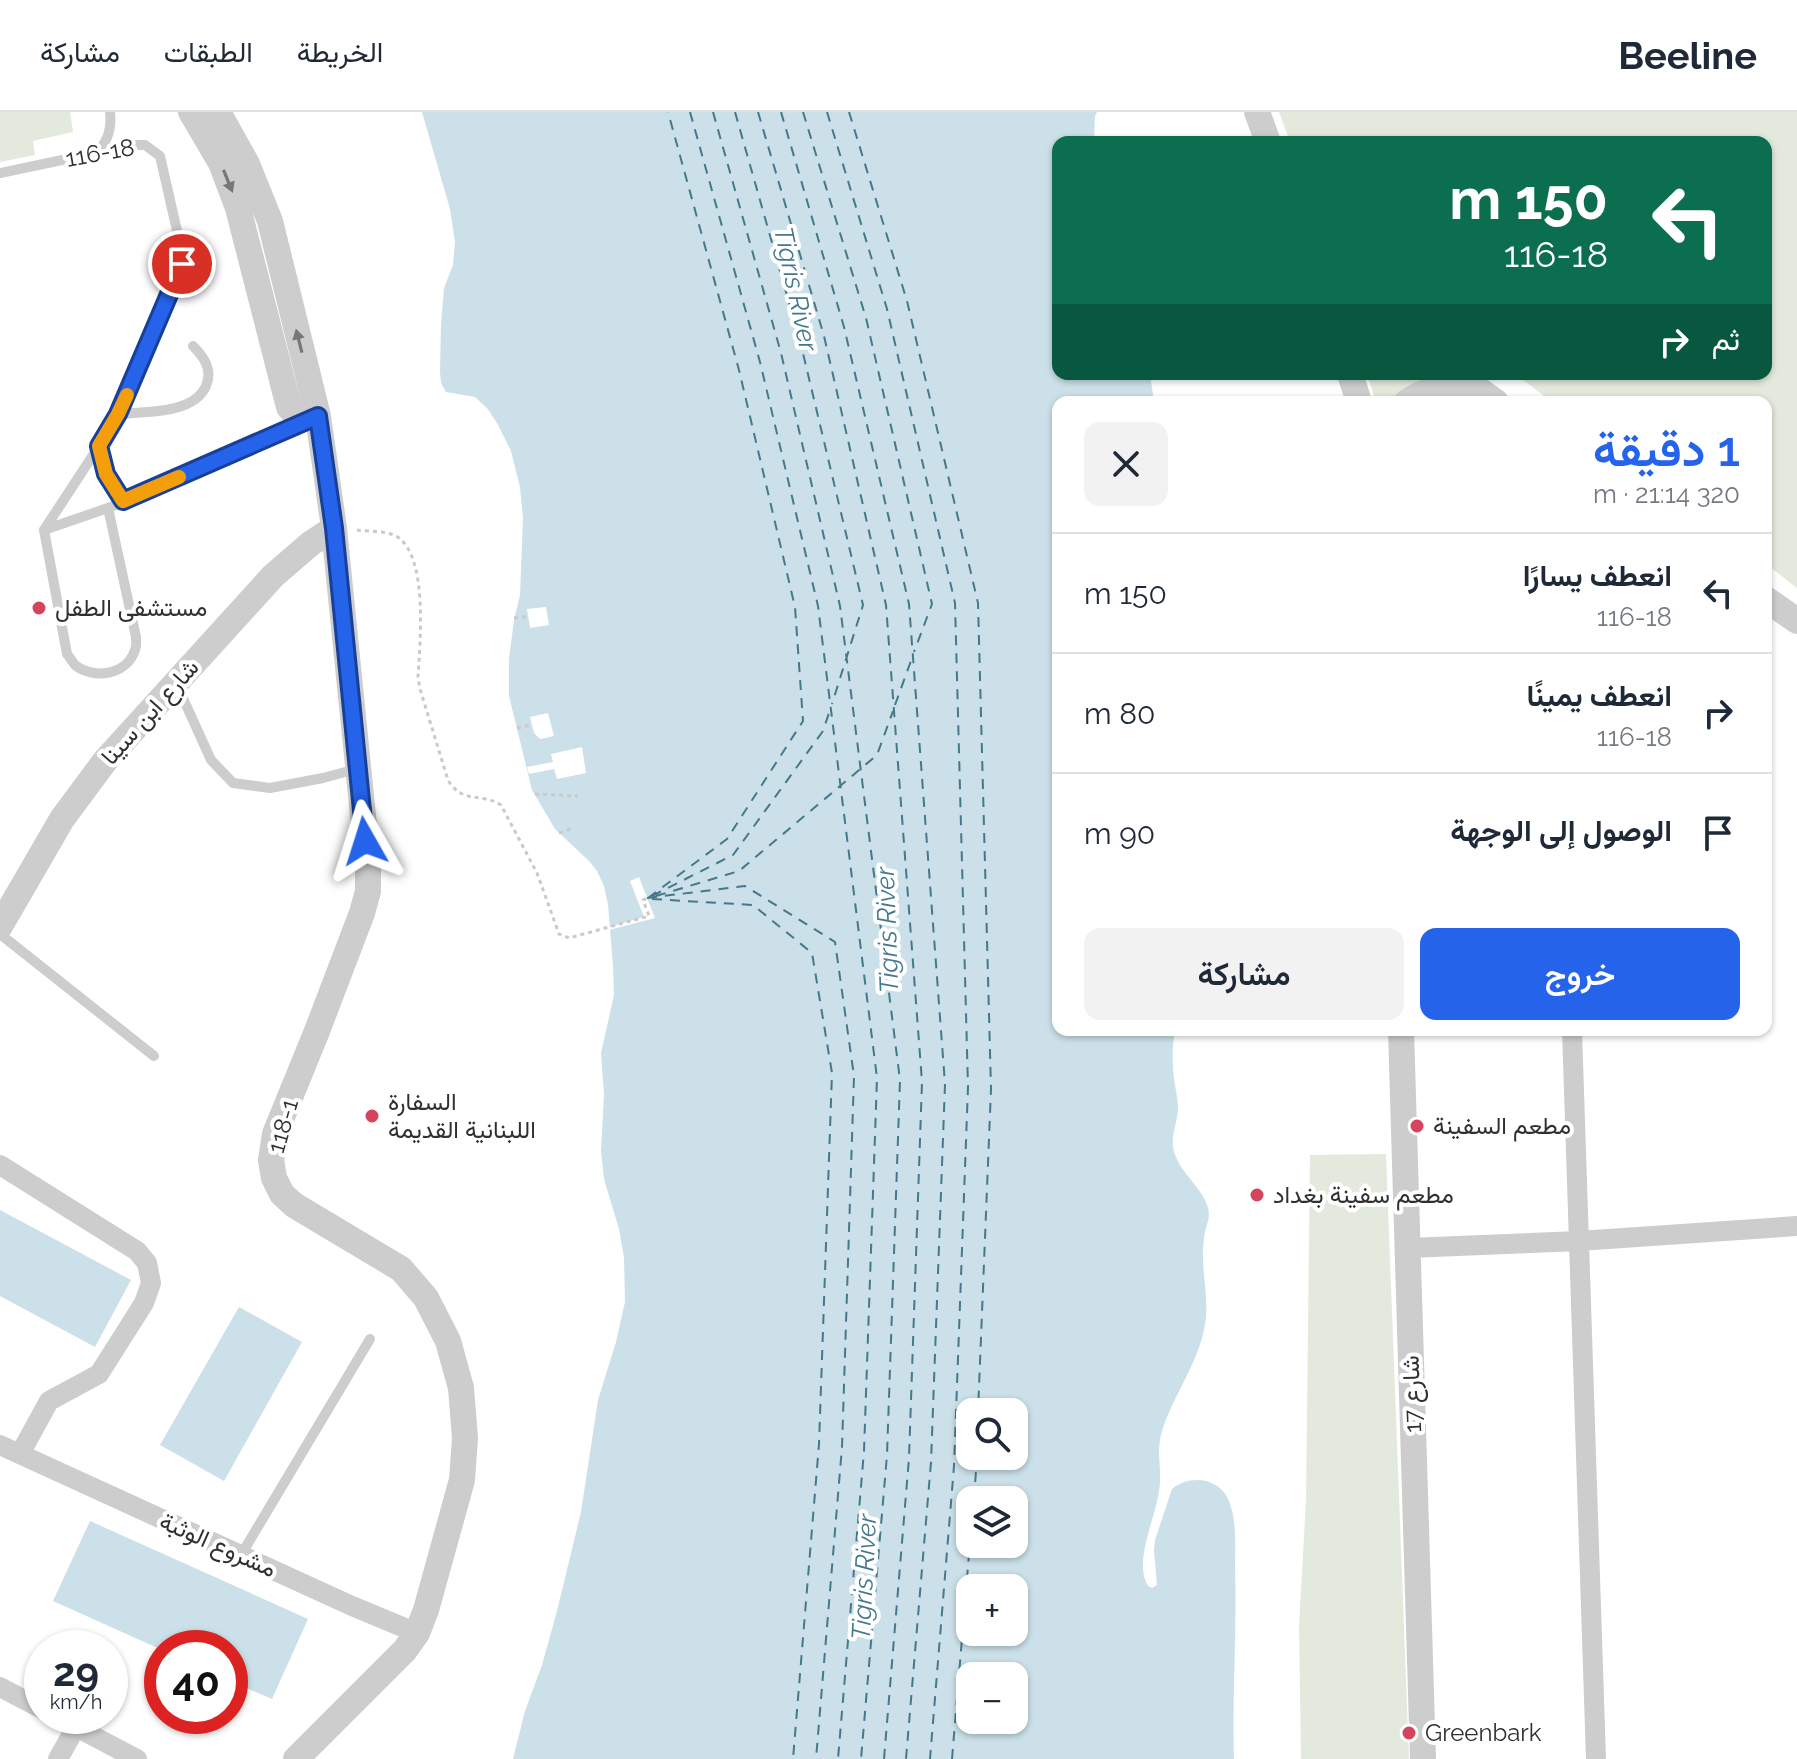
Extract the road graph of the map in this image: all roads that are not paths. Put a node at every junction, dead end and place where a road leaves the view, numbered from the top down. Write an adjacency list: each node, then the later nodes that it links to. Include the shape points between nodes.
1 (110, 112): 6 (lane, via 107,141)
2 (191, 112): 13 (street, one-way to 13, via 221,163 238,208 286,399 294,414)
3 (218, 112): 13 (street, 118-1, one-way to 3, via 270,221)
4 (1257, 112): 5 (street)
5 (1266, 136)
6 (97, 153): 7 (lane, 116-18); 12 (lane, 116-18, via 145,145 160,156 183,257)
7 (0, 173)
8 (193, 346): 12 (lane, via 208,368 209,382 202,395 178,408)
9 (1466, 380): 10 (street); 11 (street)
10 (1418, 396)
11 (1488, 396)
12 (118, 414): 14 (lane, 116-18)
13 (318, 416): 15 (lane); 17 (street, 118-1)
14 (99, 446): 15 (lane, via 106,474); 18 (lane, 116-18)
15 (123, 501): 16 (lane)
16 (108, 508): 18 (lane); 18 (lane, via 136,637 128,663 115,672 88,671 67,654)
17 (334, 528): 21 (street, شارع ابن سينا, via 273,576); 22 (street, 118-1)
18 (44, 530)
19 (1772, 603): 20 (street)
20 (1797, 621)
21 (176, 683): 22 (lane, via 211,760 233,783 270,788); 23 (street, شارع ابن سينا, via 83,789)
22 (358, 768): 36 (street, 118-1, via 368,891 275,1134 271,1160 282,1194 294,1205 401,1269 426,1298 448,1341 461,1388 462,1480)
23 (0, 926)
24 (0, 934): 27 (lane)
25 (1401, 1036): 31 (street, شارع 17)
26 (1572, 1036): 30 (street)
27 (154, 1056)
28 (0, 1165): 34 (street, via 137,1251 147,1263 151,1283 99,1374 49,1401)
29 (1797, 1226): 30 (street)
30 (1579, 1241): 31 (street); 45 (street)
31 (1408, 1248): 44 (street, شارع 17)
32 (370, 1339): 35 (lane)
33 (0, 1445): 34 (street, مشروع الوثبة)
34 (20, 1454): 35 (street, مشروع الوثبة)
35 (241, 1555): 36 (street, مشروع الوثبة)
36 (417, 1633): 43 (street, 118-1)
37 (0, 1687): 38 (street)
38 (24, 1700)
39 (72, 1734): 41 (street)
40 (89, 1734): 42 (street)
41 (58, 1759)
42 (137, 1759)
43 (296, 1759)
44 (1423, 1759)
45 (1596, 1759)

